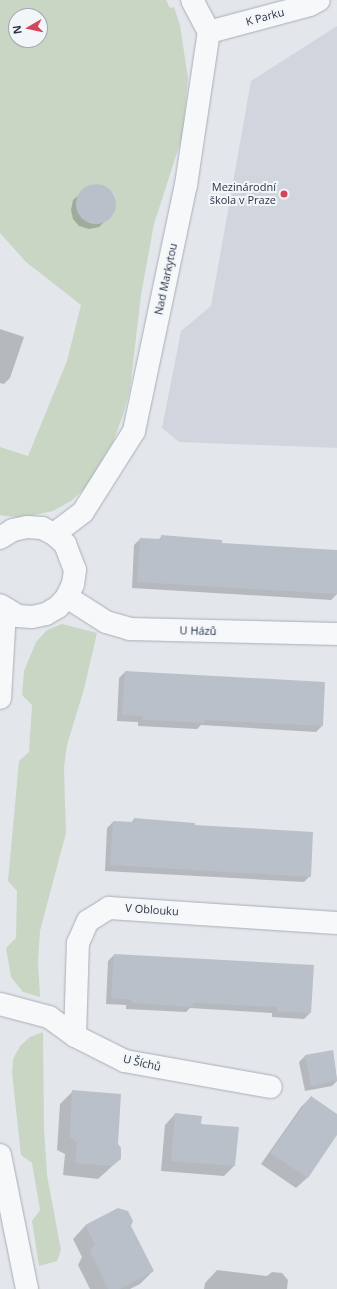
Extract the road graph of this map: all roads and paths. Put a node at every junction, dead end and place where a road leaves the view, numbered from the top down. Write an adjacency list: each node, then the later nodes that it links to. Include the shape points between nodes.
1 (192, 0): 3 (street)
2 (319, 0): 3 (street, K Parku, via 310,5)
3 (209, 32): 4 (street, Nad Markytou, via 186,185 134,431 83,512)
4 (54, 534): 5 (street, via 42,528 27,527 13,530); 6 (street, via 65,544 75,570 74,584)
5 (0, 538)
6 (68, 597): 7 (street, via 58,607 32,617 18,616); 8 (street, U Házů, via 106,622 130,629)
7 (2, 608): 9 (street)
8 (337, 634)
9 (0, 698)
10 (337, 923): 12 (street, V Oblouku, via 109,908 88,921 78,943)
11 (0, 1004): 12 (street, U Šíchů, via 49,1017)
12 (75, 1036): 13 (street, U Šíchů, via 125,1061)
13 (271, 1087)
14 (0, 1155): 15 (street)
15 (27, 1289)

